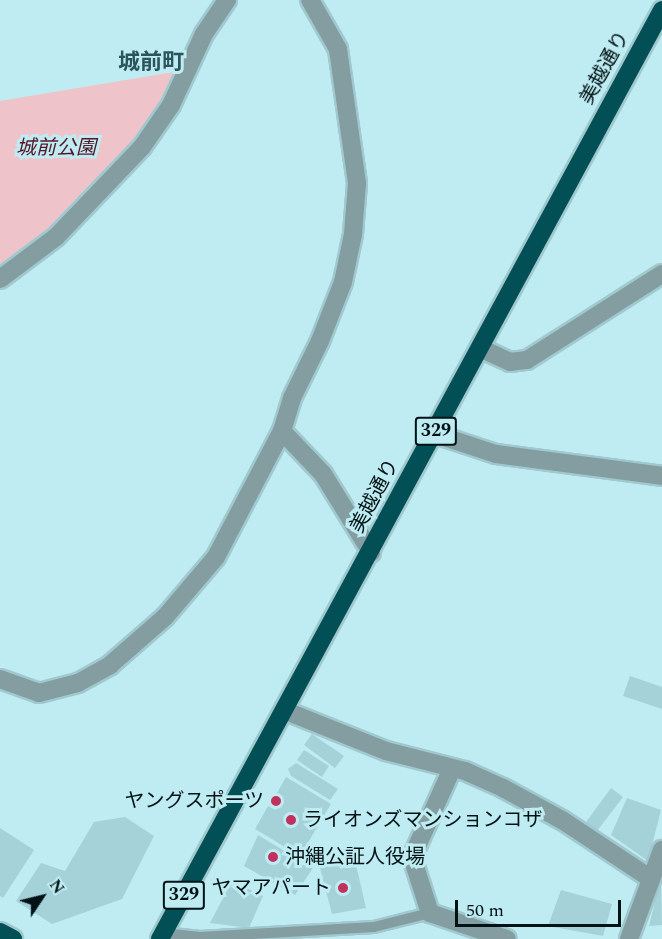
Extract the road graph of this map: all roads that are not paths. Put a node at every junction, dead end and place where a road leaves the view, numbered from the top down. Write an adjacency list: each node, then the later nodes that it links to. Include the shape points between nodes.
1 (227, 0): 5 (street, via 204,34 171,105 142,147 56,237)
2 (310, 0): 7 (street, via 338,49 357,183 354,234 342,282 292,398)
3 (662, 10): 6 (highway, 美越通り / 329)
4 (662, 274): 6 (street, via 527,360 510,362)
5 (0, 279)
6 (480, 348): 8 (highway, 美越通り / 329)
7 (282, 431): 10 (street, via 323,474); 11 (street, via 216,557 165,617 110,665 78,683 39,693)
8 (435, 434): 9 (street, via 496,454); 10 (highway, 美越通り / 329)
9 (662, 476)
10 (371, 552): 12 (highway, 美越通り / 329)
11 (2, 685)
12 (286, 711): 13 (street, via 386,751); 18 (highway, 美越通り / 329)
13 (452, 769): 15 (street, via 503,788 562,820); 16 (street, via 412,857)
14 (662, 850): 15 (street)
15 (651, 879): 21 (street)
16 (430, 913): 18 (lane, via 353,929); 20 (street)
17 (0, 933): 19 (highway)
18 (161, 936)
19 (13, 939)
20 (507, 939)
21 (629, 939)

